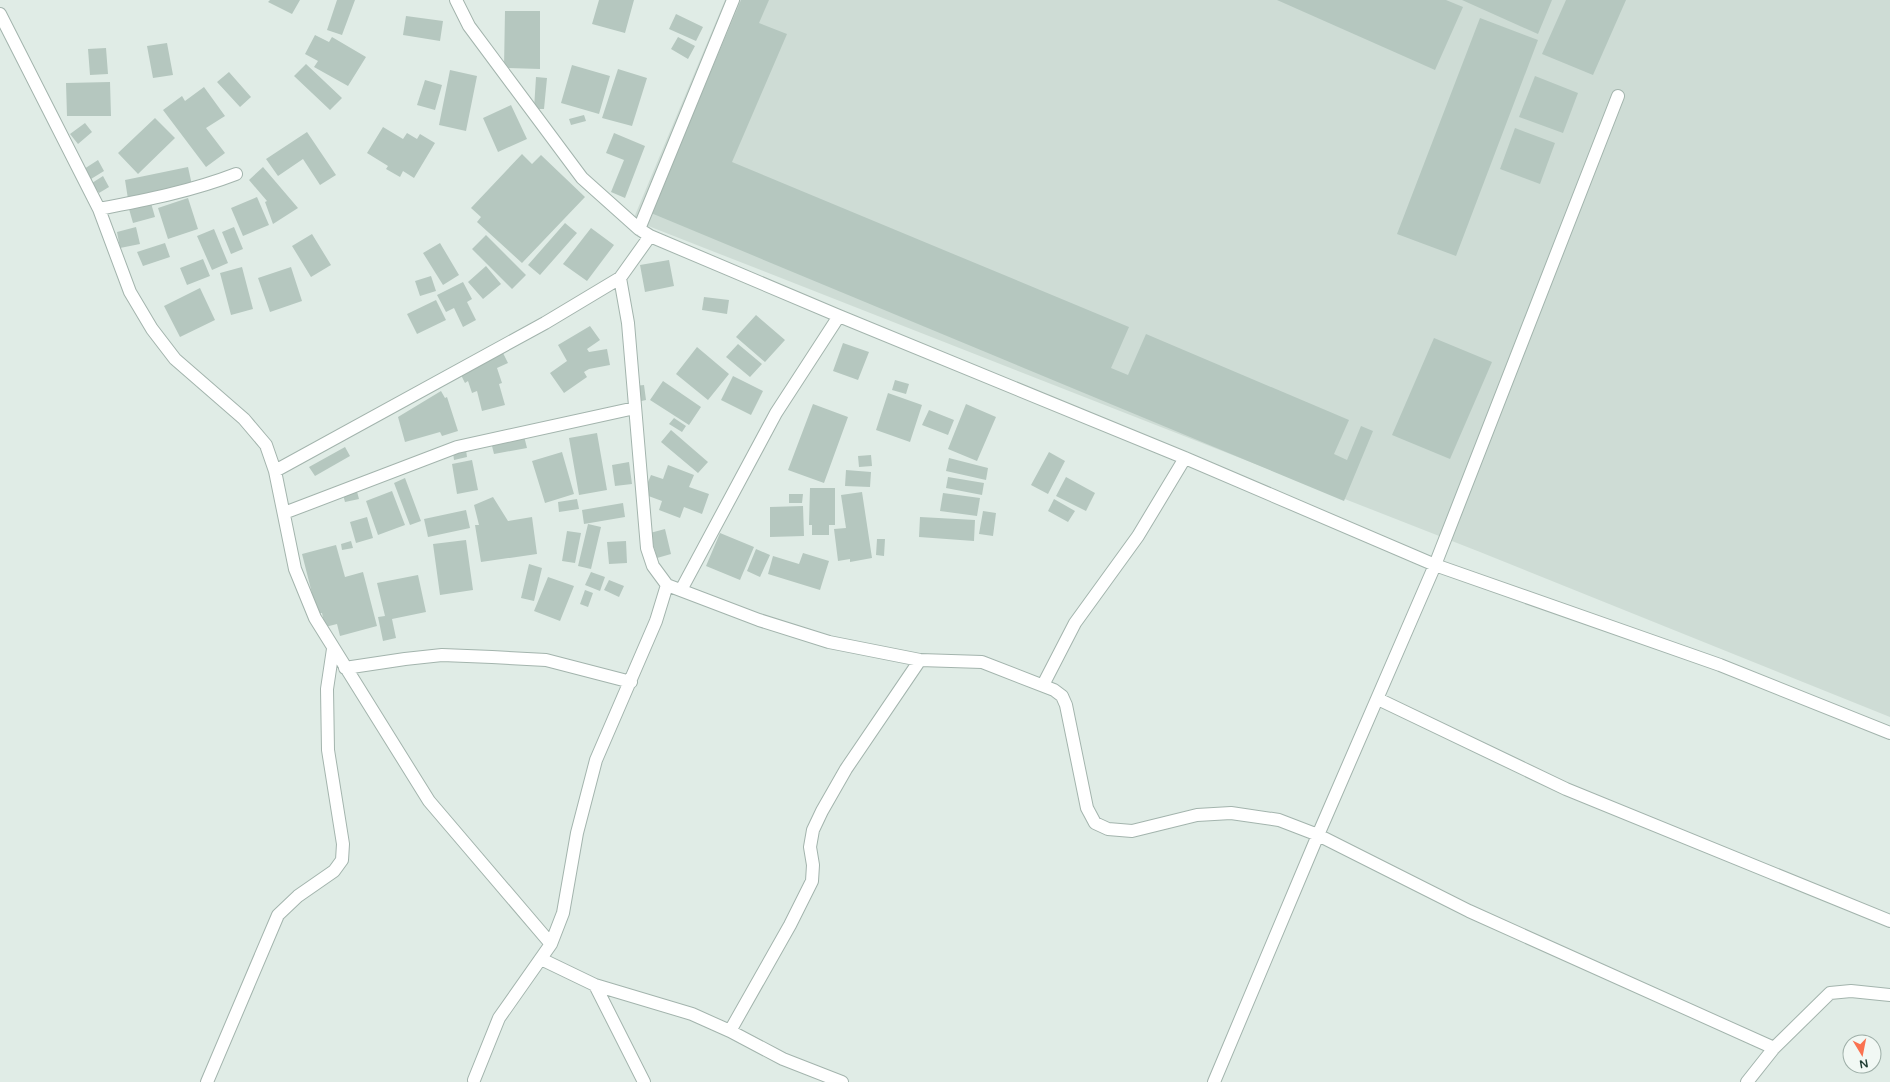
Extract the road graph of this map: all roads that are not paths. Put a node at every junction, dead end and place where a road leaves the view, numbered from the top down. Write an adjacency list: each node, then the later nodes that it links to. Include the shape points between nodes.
1 (456, 0): 7 (street, via 469,26 582,178)
2 (733, 0): 7 (street)
3 (0, 14): 6 (street)
4 (1618, 96): 15 (street)
5 (236, 174): 6 (street, via 203,186 145,201)
6 (99, 209): 13 (street, via 130,292 152,329 175,359 244,419 266,445)
7 (639, 229): 8 (street)
8 (650, 236): 9 (street); 10 (street)
9 (620, 278): 11 (street, via 628,323); 13 (street, via 545,323)
10 (839, 316): 12 (street); 17 (street, via 776,413)
11 (635, 408): 14 (street, via 458,447); 16 (street, via 648,557)
12 (1185, 458): 15 (street); 22 (street, via 1138,536 1075,623)
13 (275, 471): 14 (street)
14 (284, 513): 18 (street, via 295,569 315,618)
15 (1435, 565): 23 (street); 24 (street, via 1720,665)
16 (667, 585): 17 (street); 21 (street, via 656,621)
17 (681, 590): 19 (street, via 759,620 829,642)
18 (334, 649): 20 (street); 34 (street, via 327,689 328,750 343,844 342,860 334,871 298,896 278,915)
19 (920, 660): 22 (street, via 982,662); 31 (street, via 846,769 822,811 813,830 810,847 812,880 790,925)
20 (345, 668): 21 (street, via 442,655 492,657 546,660); 27 (street, via 429,801)
21 (631, 682): 27 (street, via 596,760 576,833 563,914)
22 (1043, 685): 25 (street, via 1062,696 1066,705 1087,808 1095,823 1108,829 1132,830 1197,815 1231,813 1279,820)
23 (1378, 699): 25 (street); 26 (street, via 1566,789)
24 (1890, 733)
25 (1318, 835): 32 (street, via 1469,911); 37 (street)
26 (1890, 921)
27 (551, 944): 28 (street)
28 (541, 959): 29 (street); 33 (street, via 499,1018)
29 (595, 985): 31 (street, via 674,1008); 35 (street)
30 (1890, 995): 32 (street, via 1851,991 1830,994)
31 (730, 1032): 36 (street, via 783,1059)
32 (1774, 1048): 38 (street)
33 (474, 1080)
34 (207, 1082)
35 (644, 1082)
36 (842, 1082)
37 (1214, 1082)
38 (1747, 1082)

